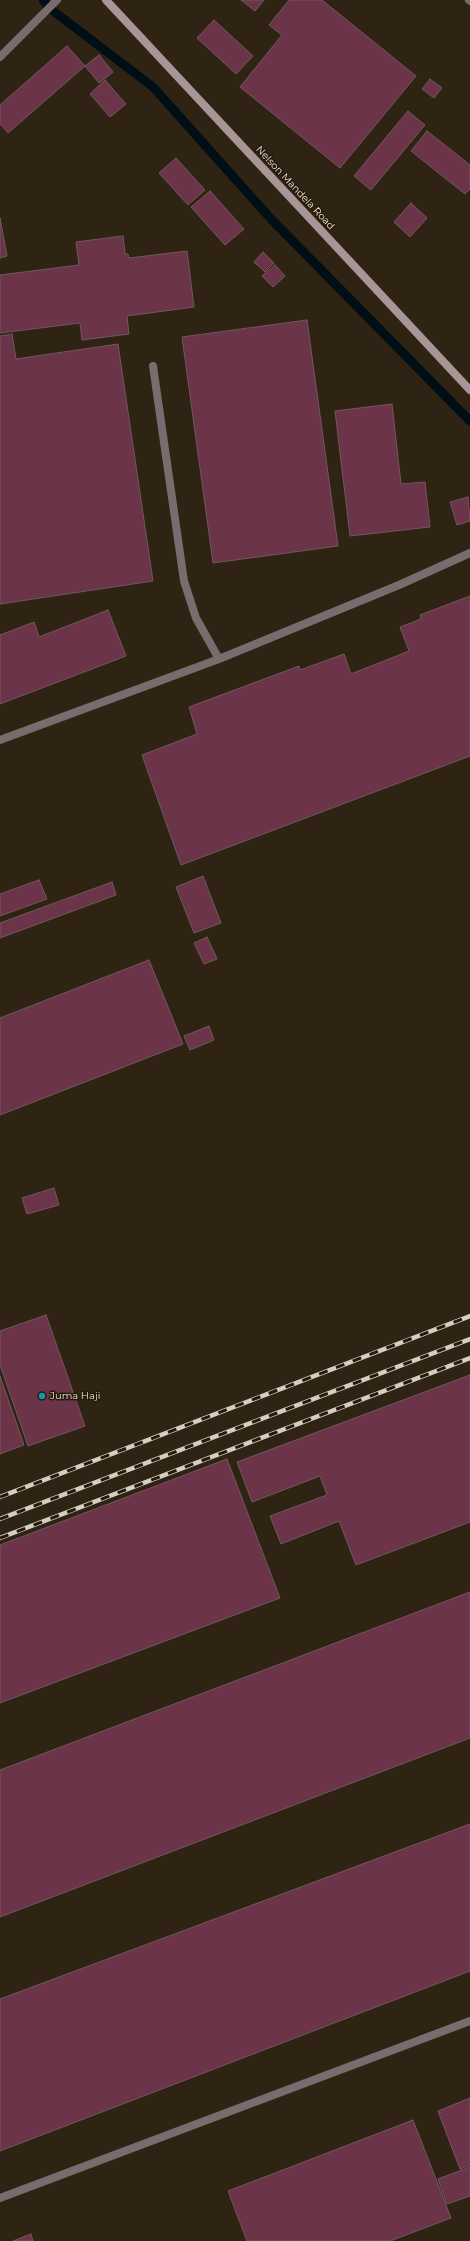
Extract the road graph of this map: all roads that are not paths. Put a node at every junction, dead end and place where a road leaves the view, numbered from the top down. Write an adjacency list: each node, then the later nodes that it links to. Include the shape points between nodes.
1 (57, 0): 3 (lane)
2 (106, 0): 5 (main road, Nelson Mandela Road)
3 (0, 57)
4 (153, 366): 7 (lane, via 184,581 196,618)
5 (470, 390)
6 (470, 553): 7 (lane)
7 (219, 659): 8 (lane)
8 (0, 740)
9 (470, 2021): 10 (lane)
10 (0, 2198)

